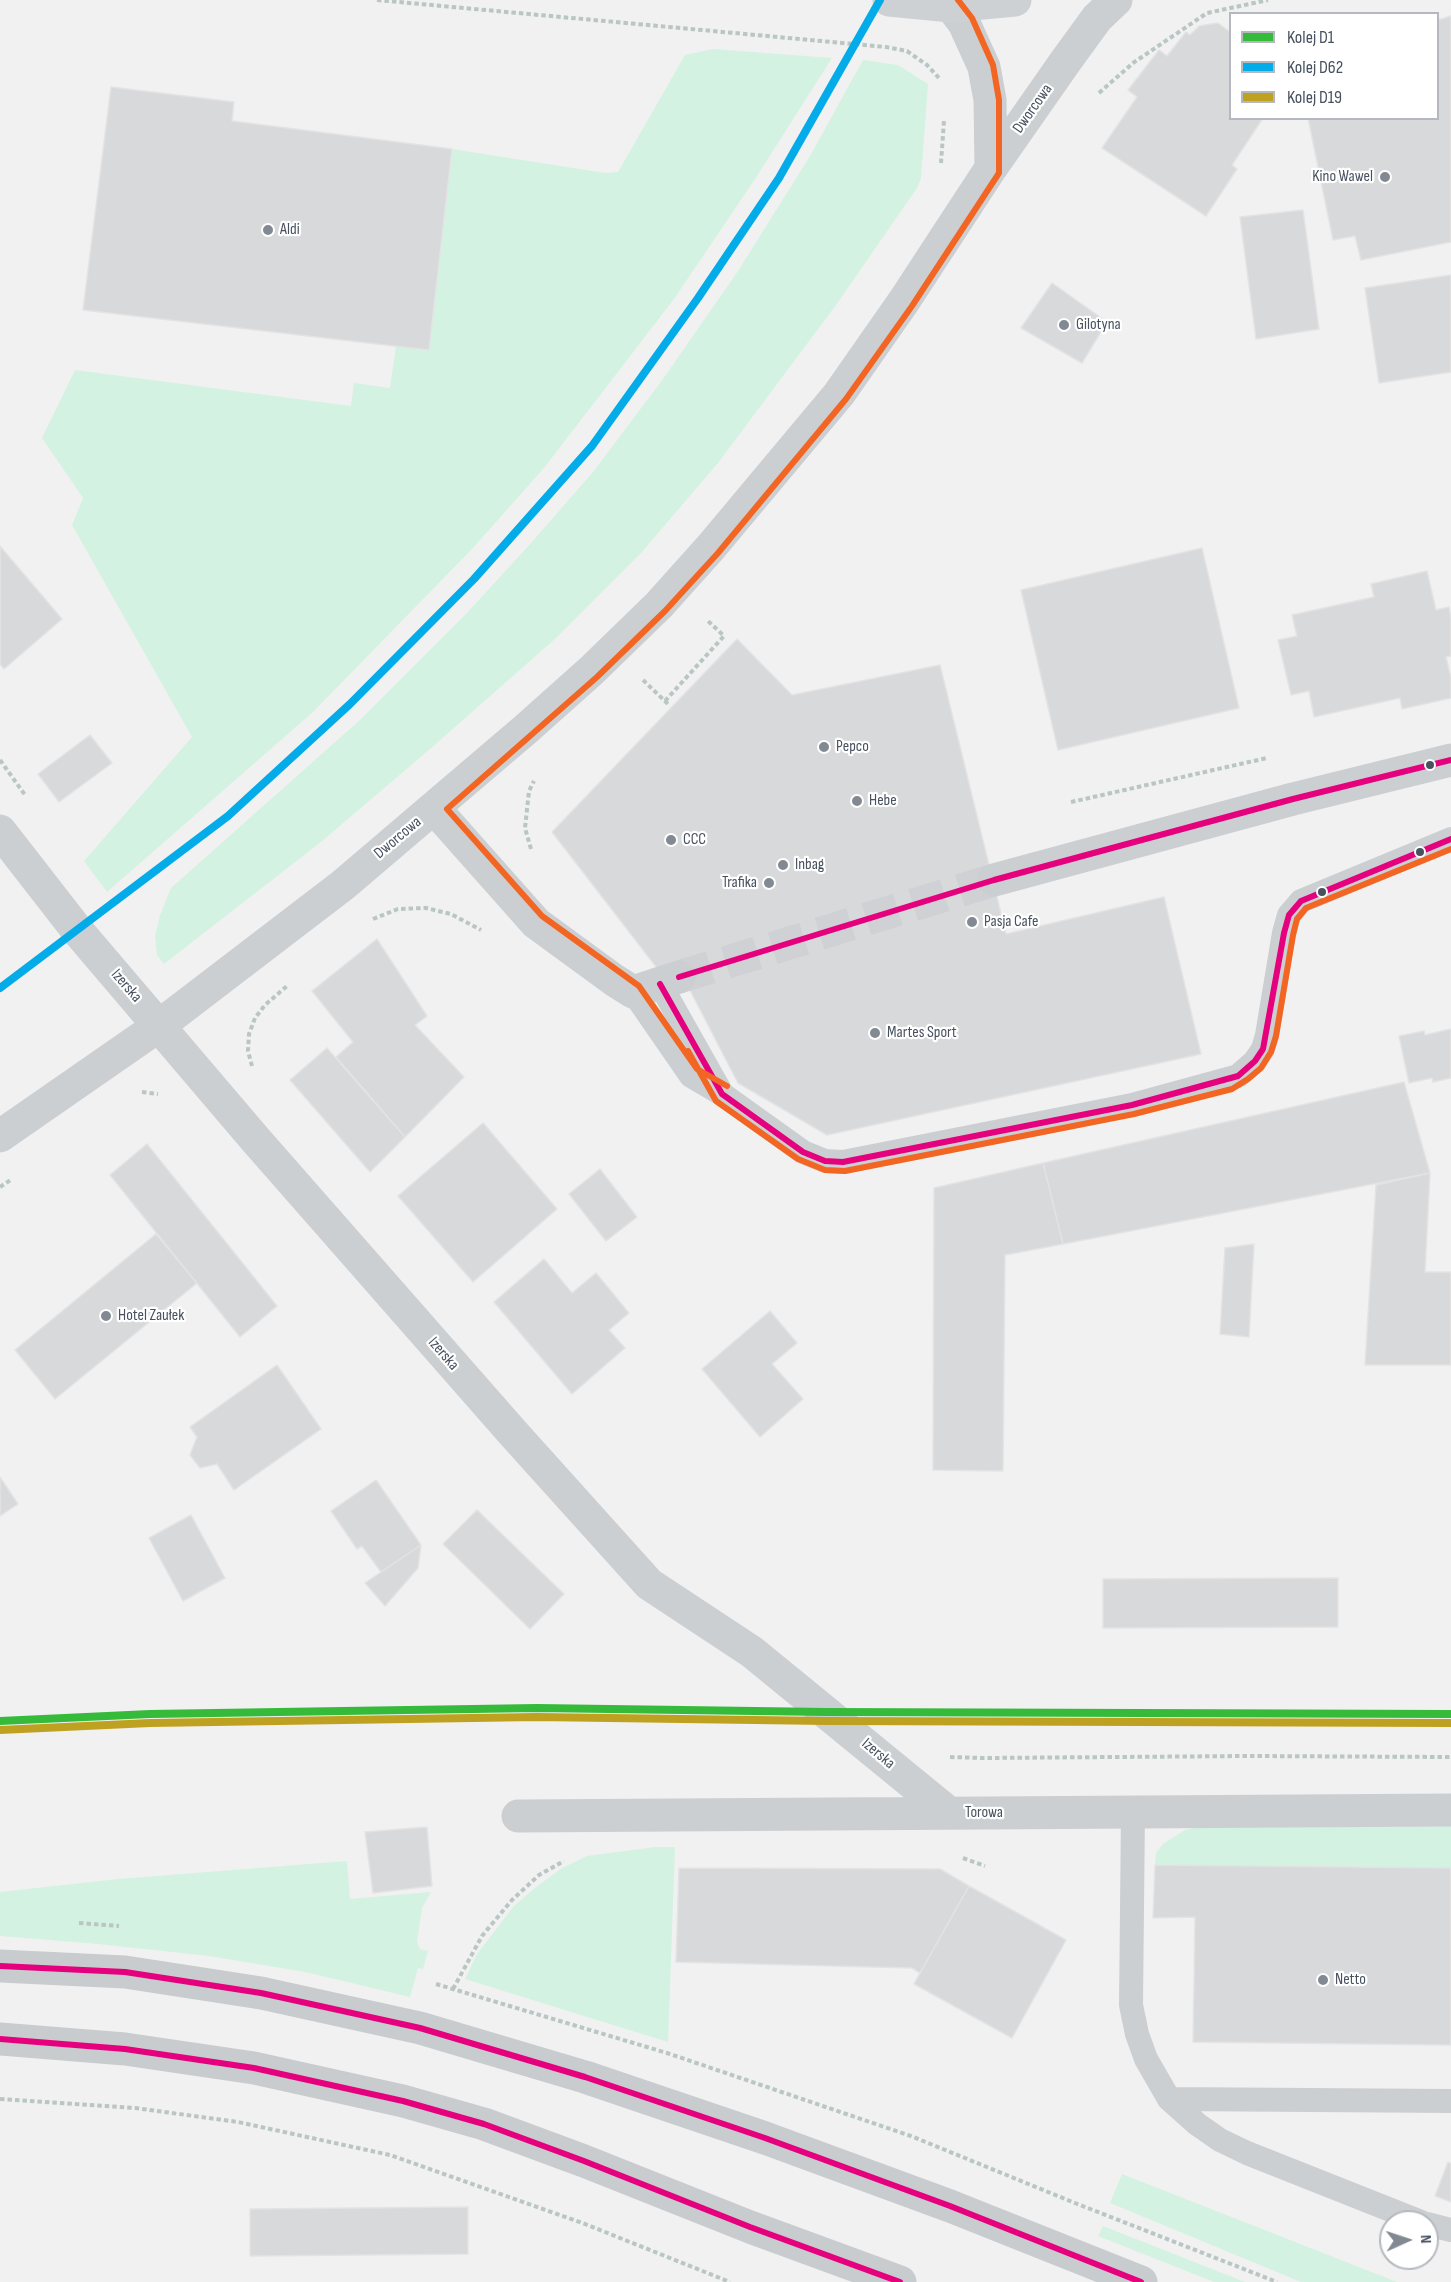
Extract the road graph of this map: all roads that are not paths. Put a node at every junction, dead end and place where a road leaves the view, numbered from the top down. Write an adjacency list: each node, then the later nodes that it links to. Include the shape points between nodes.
1 (889, 0): 4 (main road)
2 (1015, 0): 4 (main road)
3 (1116, 0): 5 (street, Dworcowa, via 1097,18)
4 (951, 6): 5 (street, via 964,23 984,67 990,100)
5 (991, 168): 7 (street, Dworcowa, via 838,394 711,548 591,671)
6 (1451, 760): 10 (street)
7 (434, 808): 11 (street, via 536,923); 12 (street, Dworcowa, via 343,885)
8 (0, 831): 12 (street, Izerska, via 77,930)
9 (1451, 839): 11 (lane, via 1301,901 1289,915 1284,933 1263,1049 1238,1076 1131,1106 843,1162 825,1161 803,1152 691,1076)
10 (994, 880)
11 (657, 984)
12 (160, 1026): 13 (street, Dworcowa); 16 (street, Izerska, via 255,1139 649,1584 752,1652)
13 (0, 1136)
14 (1451, 1810): 15 (street, Torowa)
15 (1133, 1811): 16 (street, Torowa); 20 (lane, via 1131,2005 1146,2059)
16 (949, 1813): 17 (street, Torowa)
17 (518, 1816)
18 (0, 1966): 24 (main road, via 125,1972 261,1992 420,2028 585,2077 765,2138)
19 (0, 2039): 23 (main road, via 125,2049 254,2068 403,2101 484,2124)
20 (1169, 2099): 21 (lane); 22 (lane, via 1220,2140)
21 (1451, 2101)
22 (1391, 2210)
23 (900, 2282)
24 (1141, 2282)

